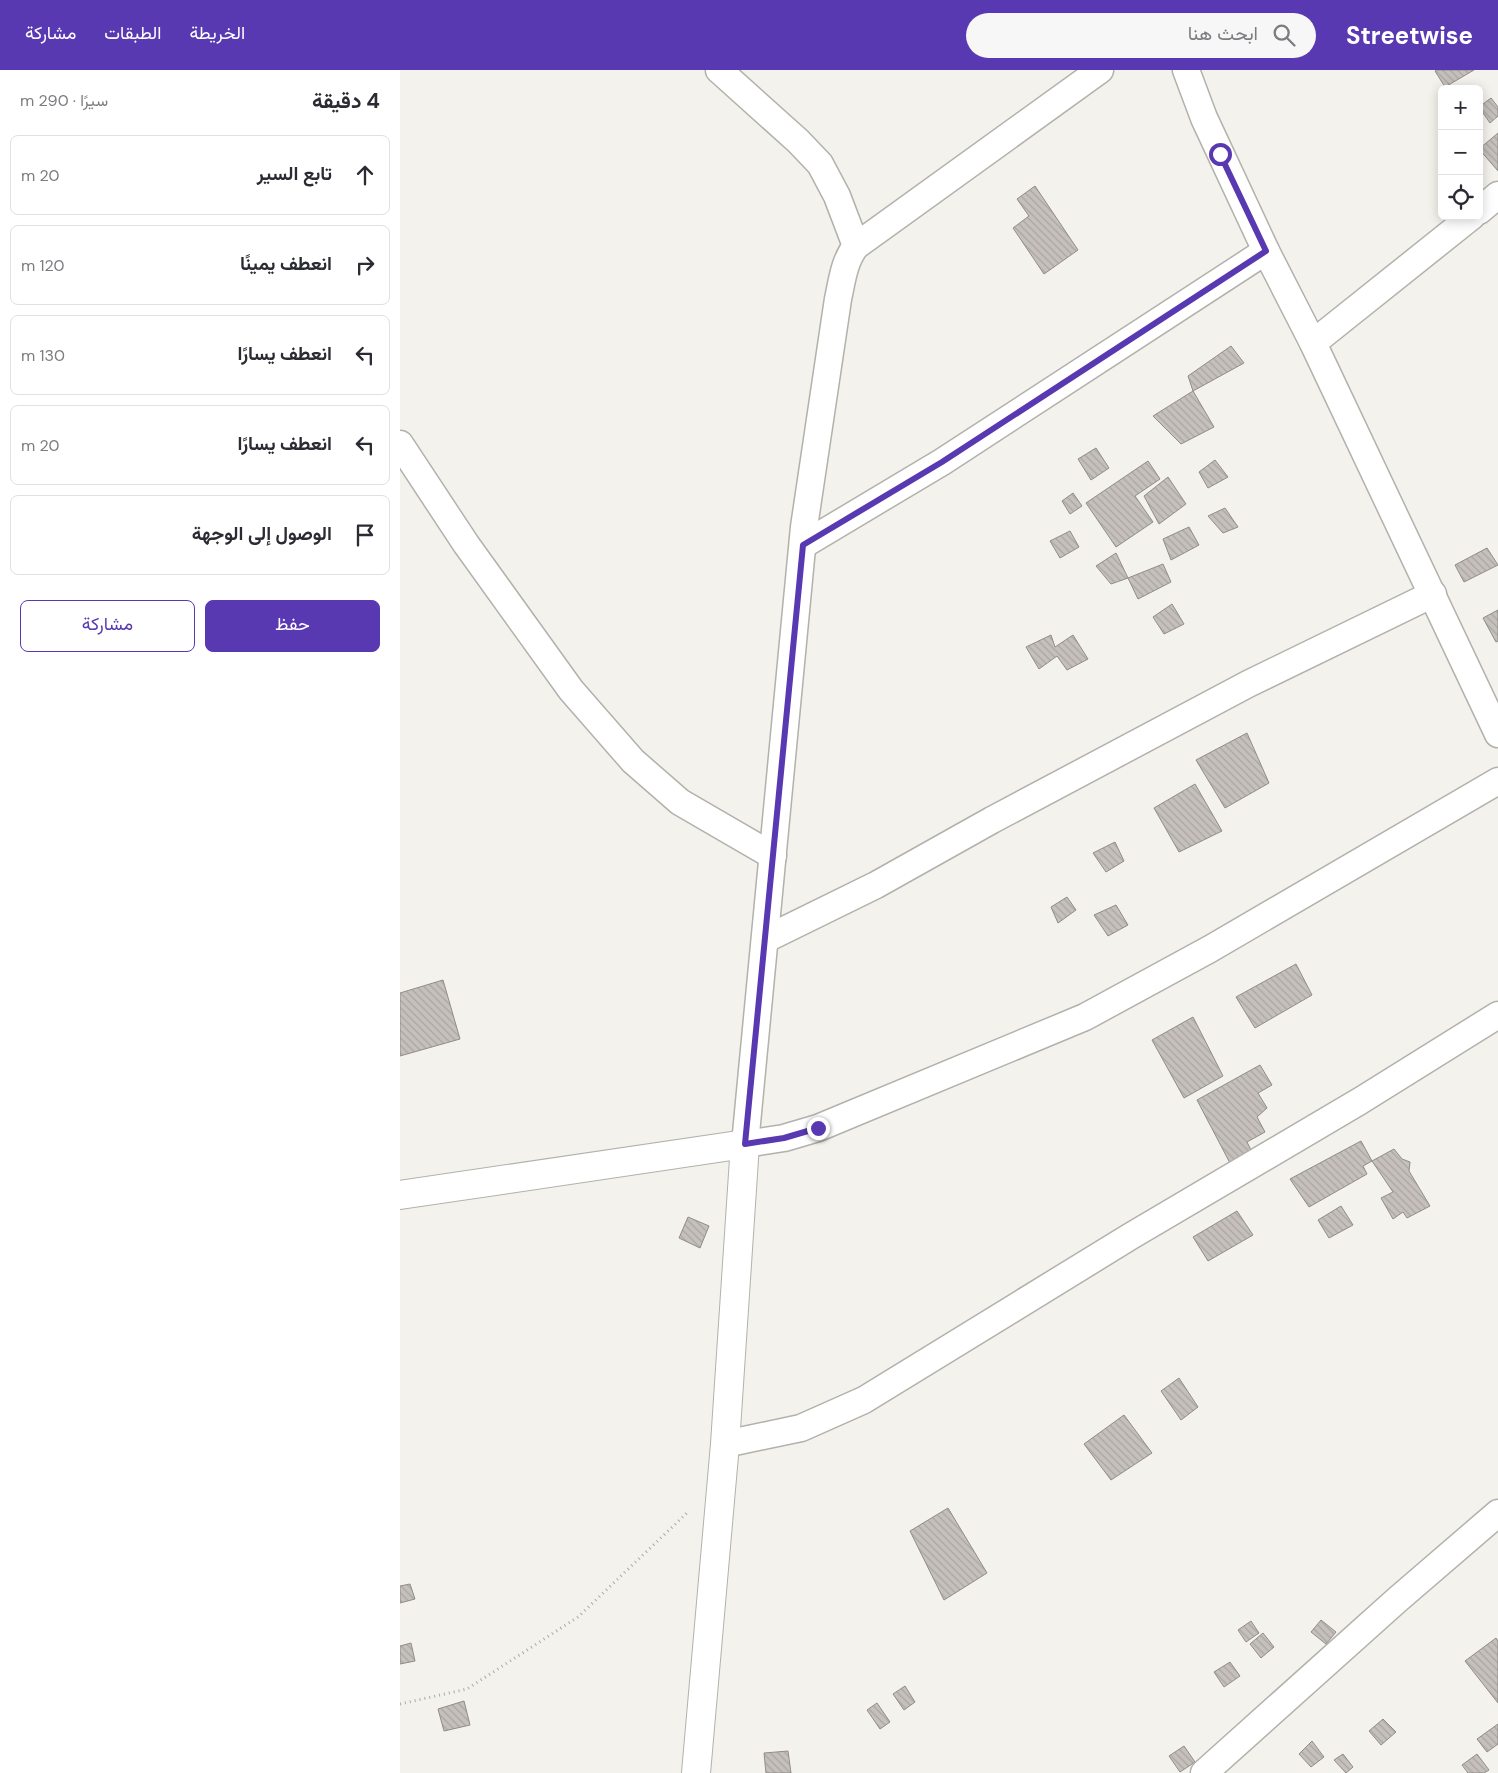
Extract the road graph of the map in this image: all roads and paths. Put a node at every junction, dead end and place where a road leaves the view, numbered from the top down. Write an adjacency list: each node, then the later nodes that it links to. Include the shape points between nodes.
1 (719, 70): 7 (street, via 798,140 820,164 837,196)
2 (1100, 70): 7 (street)
3 (1186, 70): 8 (street, via 1208,127)
4 (1498, 195): 5 (street)
5 (1483, 208)
6 (1467, 220): 9 (street)
7 (856, 246): 11 (street, via 849,254 838,299)
8 (1266, 251): 9 (street); 11 (street, via 942,462)
9 (1313, 343): 12 (street)
10 (400, 444): 15 (street, via 466,544 571,690 633,761 680,802)
11 (803, 545): 15 (street)
12 (1433, 594): 13 (street); 16 (street, via 1248,684 992,820 876,886)
13 (1498, 734)
14 (1498, 781): 18 (street, via 1234,936 1085,1016 826,1125 784,1138)
15 (773, 856): 16 (street)
16 (766, 939): 18 (street)
17 (1498, 1015): 20 (street, via 864,1400 801,1428)
18 (745, 1144): 19 (street); 20 (street)
19 (400, 1194)
20 (725, 1444): 21 (street)
21 (722, 1479): 23 (path, via 578,1617 467,1689); 24 (street)
22 (1498, 1513): 25 (street)
23 (400, 1704)
24 (696, 1773)
25 (1204, 1773)

